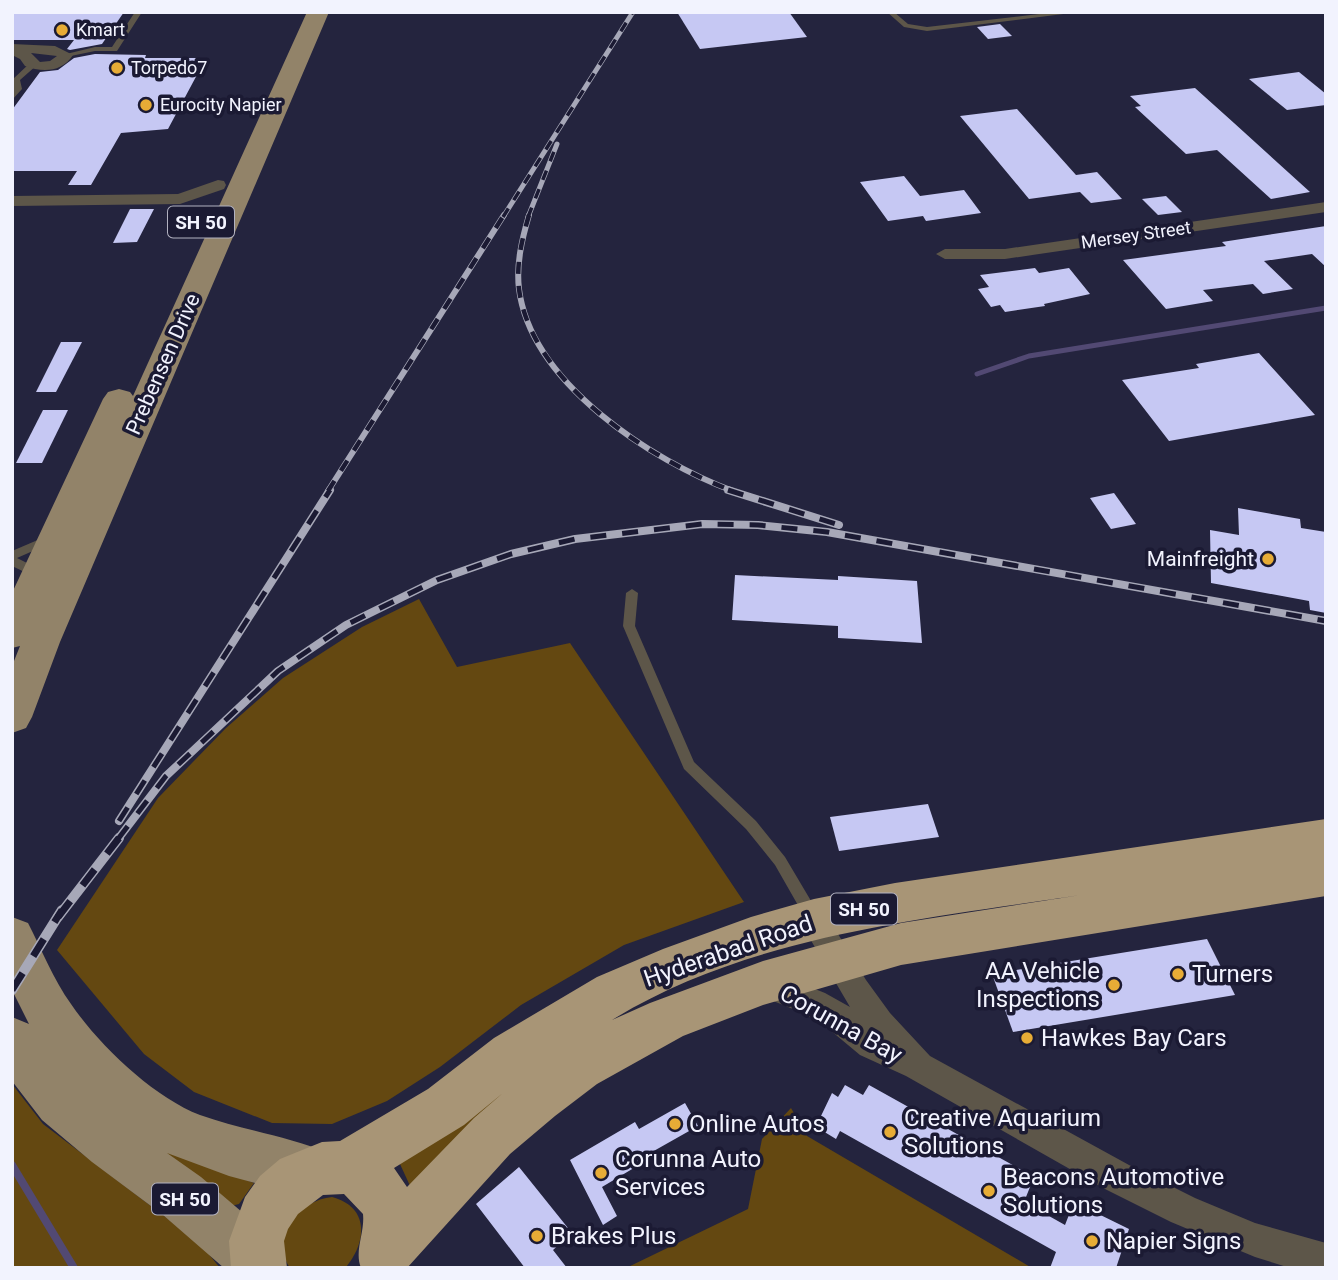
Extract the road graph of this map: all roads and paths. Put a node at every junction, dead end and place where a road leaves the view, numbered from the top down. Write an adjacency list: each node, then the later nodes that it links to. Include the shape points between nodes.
1 (139, 12): 9 (lane, via 114,49)
2 (296, 12): 13 (main road, Prebensen Drive / SH 50)
3 (318, 12): 22 (main road, Prebensen Drive / SH 50)
4 (890, 12): 6 (lane, via 906,26 928,29)
5 (1076, 12): 6 (lane)
6 (1056, 14)
7 (12, 49): 8 (street); 10 (street)
8 (49, 51): 9 (street); 10 (street, via 33,56)
9 (66, 55): 10 (street, via 55,64)
10 (31, 63): 11 (lane)
11 (15, 83): 12 (lane, via 18,89)
12 (12, 98)
13 (218, 185): 14 (street); 17 (main road, Prebensen Drive / SH 50)
14 (180, 199): 15 (street); 17 (street)
15 (12, 201)
16 (1326, 207): 18 (street, Mersey Street, via 1005,254)
17 (205, 211): 19 (main road, Prebensen Drive / SH 50, via 57,536)
18 (945, 254)
19 (21, 564): 21 (main road, Prebensen Drive / SH 50)
20 (632, 593): 25 (lane, via 629,626 689,765 780,861)
21 (12, 634)
22 (12, 717)
23 (1326, 838): 25 (highway, Hyderabad Road / SH 50, via 960,892)
24 (1326, 876): 27 (highway, Hyderabad Road / SH 50, via 966,932)
25 (814, 920): 27 (street, Corunna Bay); 31 (highway, Hyderabad Road / SH 50, via 680,964 614,993 512,1055 446,1107)
26 (12, 938): 31 (main road, SH 50, via 53,1019 99,1071 145,1111 178,1132 225,1150)
27 (837, 960): 28 (highway, Hyderabad Road / SH 50); 30 (street, Corunna Bay, via 879,1023)
28 (763, 983): 30 (street, Corunna Bay, via 814,1003 871,1044); 32 (highway, Hyderabad Road / SH 50, via 667,1019 579,1068 492,1136)
29 (12, 1041): 34 (main road, SH 50, via 60,1102 182,1196)
30 (919, 1067): 33 (street, Corunna Bay, via 1183,1210 1255,1240)
31 (328, 1169): 32 (highway, SH 50, via 365,1174 379,1187 391,1227); 34 (highway, SH 50, via 291,1182 276,1198 258,1238)
32 (384, 1256)
33 (1326, 1261)
34 (258, 1264)

